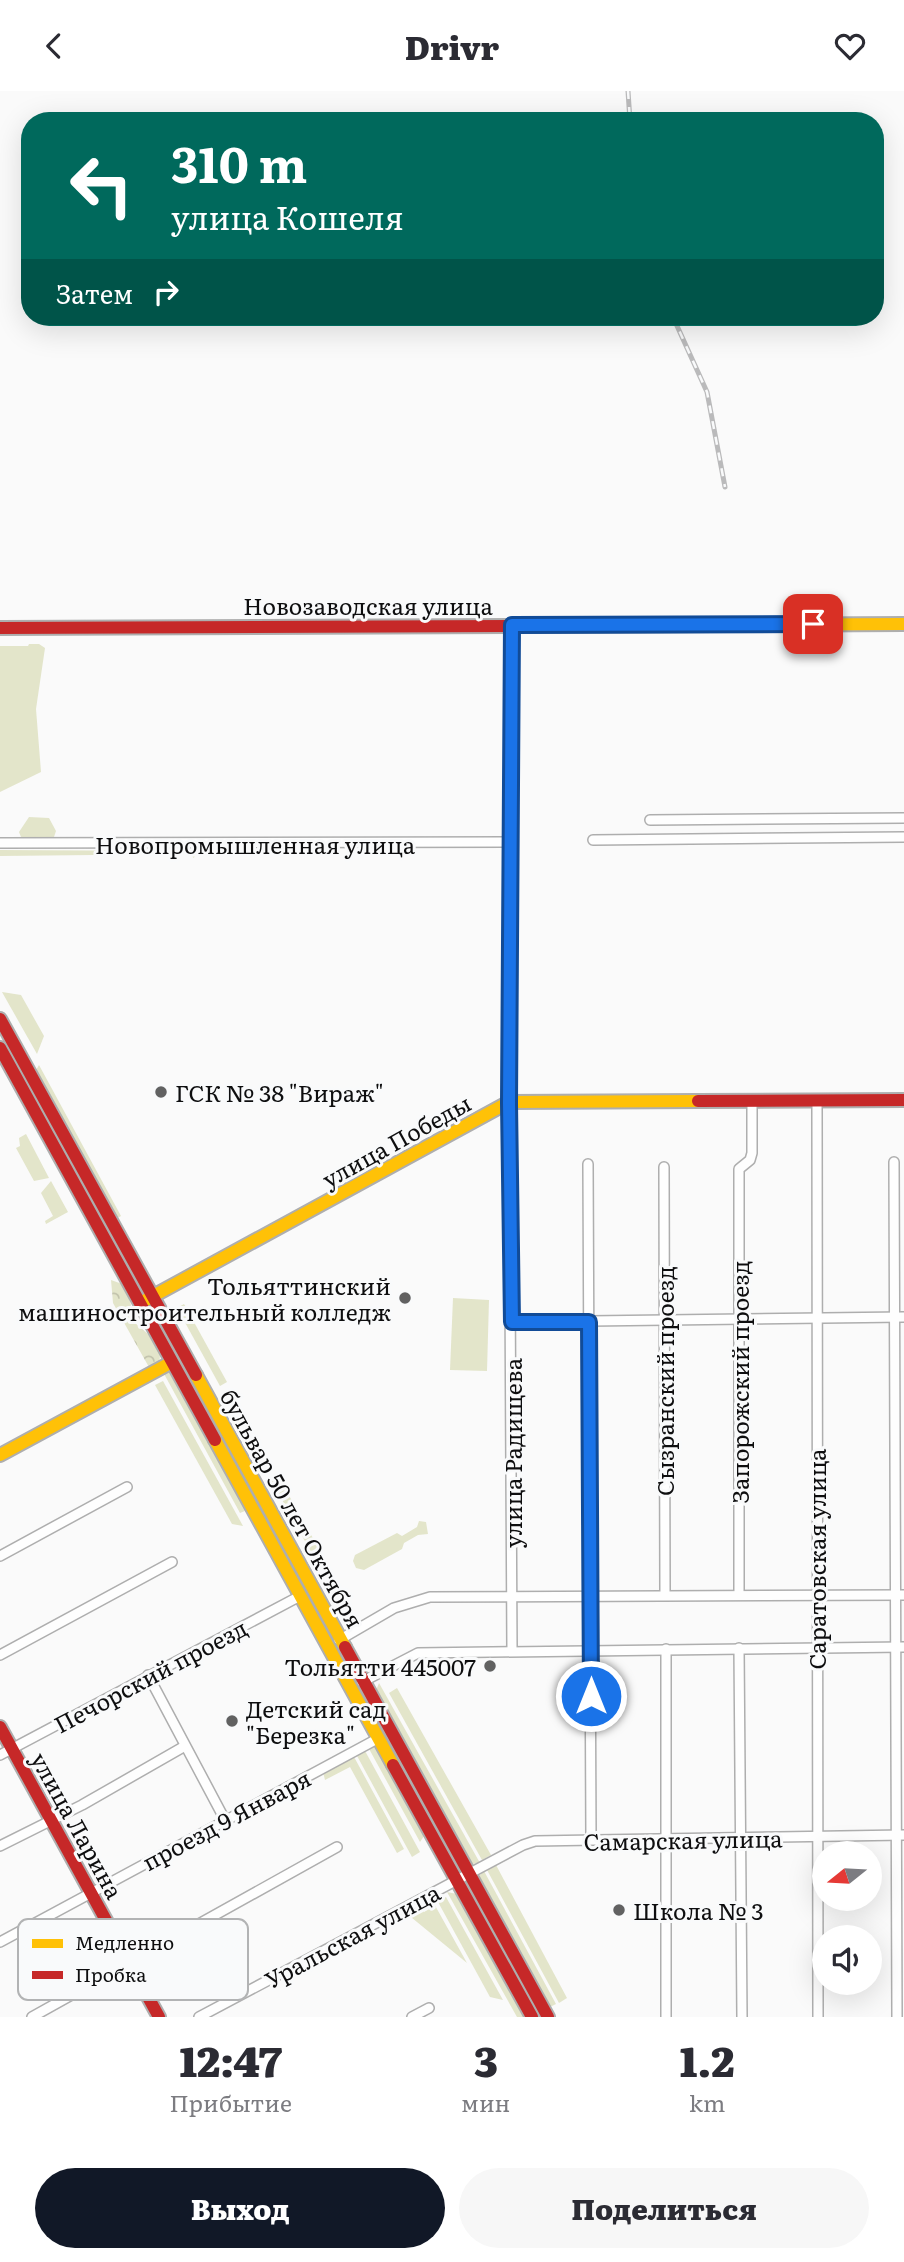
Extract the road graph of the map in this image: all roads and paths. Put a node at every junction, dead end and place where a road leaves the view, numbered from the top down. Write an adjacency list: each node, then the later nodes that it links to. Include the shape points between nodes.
1 (904, 624): 2 (main road, Новозаводская улица)
2 (512, 625): 3 (main road, Новозаводская улица); 8 (street, улица Радищева)
3 (0, 628)
4 (904, 818): 5 (street)
5 (650, 820)
6 (904, 837): 7 (street)
7 (593, 840)
8 (511, 842): 9 (street, Новопромышленная улица); 16 (street, улица Радищева)
9 (0, 843)
10 (0, 1019): 11 (main road, бульвар 50 лет Октября)
11 (3, 1033): 20 (main road, бульвар 50 лет Октября)
12 (0, 1048): 20 (main road, бульвар 50 лет Октября)
13 (817, 1100): 14 (main road, улица Победы); 15 (main road, улица Победы); 26 (street, Саратовская улица)
14 (904, 1100)
15 (752, 1101): 16 (main road, улица Победы); 25 (street, Запорожский проезд, via 752,1153 739,1169)
16 (509, 1103): 21 (main road, улица Победы); 28 (street, улица Радищева)
17 (894, 1162): 23 (street)
18 (588, 1164): 29 (street)
19 (664, 1167): 27 (street, Сызранский проезд)
20 (87, 1191): 21 (main road, бульвар 50 лет Октября); 22 (main road, бульвар 50 лет Октября)
21 (152, 1296): 22 (main road, улица Победы); 42 (main road, бульвар 50 лет Октября)
22 (140, 1303): 30 (main road, бульвар 50 лет Октября)
23 (893, 1317): 24 (street); 26 (street); 38 (street)
24 (904, 1317)
25 (739, 1319): 26 (street); 27 (street); 37 (street, Запорожский проезд)
26 (816, 1319): 36 (street, Саратовская улица)
27 (664, 1321): 29 (street); 35 (street, Сызранский проезд)
28 (512, 1322): 29 (street); 40 (street, улица Радищева)
29 (589, 1322): 41 (street)
30 (172, 1362): 31 (main road); 39 (main road, бульвар 50 лет Октября)
31 (0, 1455)
32 (127, 1487): 33 (street)
33 (0, 1556)
34 (172, 1562): 50 (street)
35 (665, 1594): 37 (street); 41 (street)
36 (815, 1594): 37 (street); 38 (street); 46 (street, Саратовская улица)
37 (738, 1595)
38 (900, 1595): 44 (street)
39 (300, 1596): 43 (main road, бульвар 50 лет Октября); 51 (street, Печорский проезд)
40 (512, 1596): 41 (street); 42 (street, via 455,1595 411,1601); 49 (street, улица Радищева)
41 (591, 1596): 48 (street)
42 (341, 1638): 43 (street); 52 (main road, бульвар 50 лет Октября)
43 (328, 1646): 53 (main road, бульвар 50 лет Октября)
44 (900, 1647): 46 (street); 61 (street)
45 (739, 1648): 46 (street); 47 (street); 63 (street)
46 (816, 1648): 62 (street, Саратовская улица)
47 (666, 1649): 48 (street); 65 (street)
48 (591, 1650): 49 (street); 64 (street)
49 (512, 1651): 52 (street, via 418,1653)
50 (0, 1655)
51 (148, 1675): 56 (street); 57 (street, Печорский проезд)
52 (363, 1681): 53 (street); 68 (main road, бульвар 50 лет Октября)
53 (351, 1688): 55 (main road, бульвар 50 лет Октября)
54 (0, 1727): 57 (main road, улица Ларина)
55 (379, 1738): 60 (street, проезд 9 Января); 68 (main road, бульвар 50 лет Октября)
56 (186, 1746): 59 (street); 60 (street)
57 (12, 1749): 58 (street, Печорский проезд); 59 (main road, улица Ларина)
58 (0, 1755)
59 (50, 1818): 66 (street); 69 (main road, улица Ларина)
60 (225, 1820): 69 (street, проезд 9 Января)
61 (900, 1835): 62 (street, Самарская улица); 89 (street)
62 (818, 1837): 63 (street, Самарская улица); 88 (street, Саратовская улица)
63 (741, 1838): 65 (street, Самарская улица); 87 (street)
64 (591, 1839): 65 (street, Самарская улица); 68 (street, Самарская улица, via 523,1845)
65 (666, 1839): 86 (street)
66 (0, 1846)
67 (337, 1847): 72 (street)
68 (463, 1877): 75 (street, Уральская улица); 84 (main road, бульвар 50 лет Октября); 85 (main road, бульвар 50 лет Октября)
69 (91, 1892): 70 (street, проезд 9 Января); 71 (main road, улица Ларина)
70 (42, 1919)
71 (106, 1919)
72 (207, 1919)
73 (18, 1932): 74 (street, проезд 9 Января)
74 (0, 1942)
75 (248, 1991)
76 (62, 2000): 80 (street)
77 (150, 2000): 81 (main road, улица Ларина)
78 (231, 2000): 82 (street, Уральская улица)
79 (429, 2007): 83 (street)
80 (32, 2017)
81 (159, 2017)
82 (199, 2017)
83 (412, 2017)
84 (532, 2017)
85 (548, 2017)
86 (666, 2017)
87 (741, 2017)
88 (818, 2017)
89 (897, 2017)

